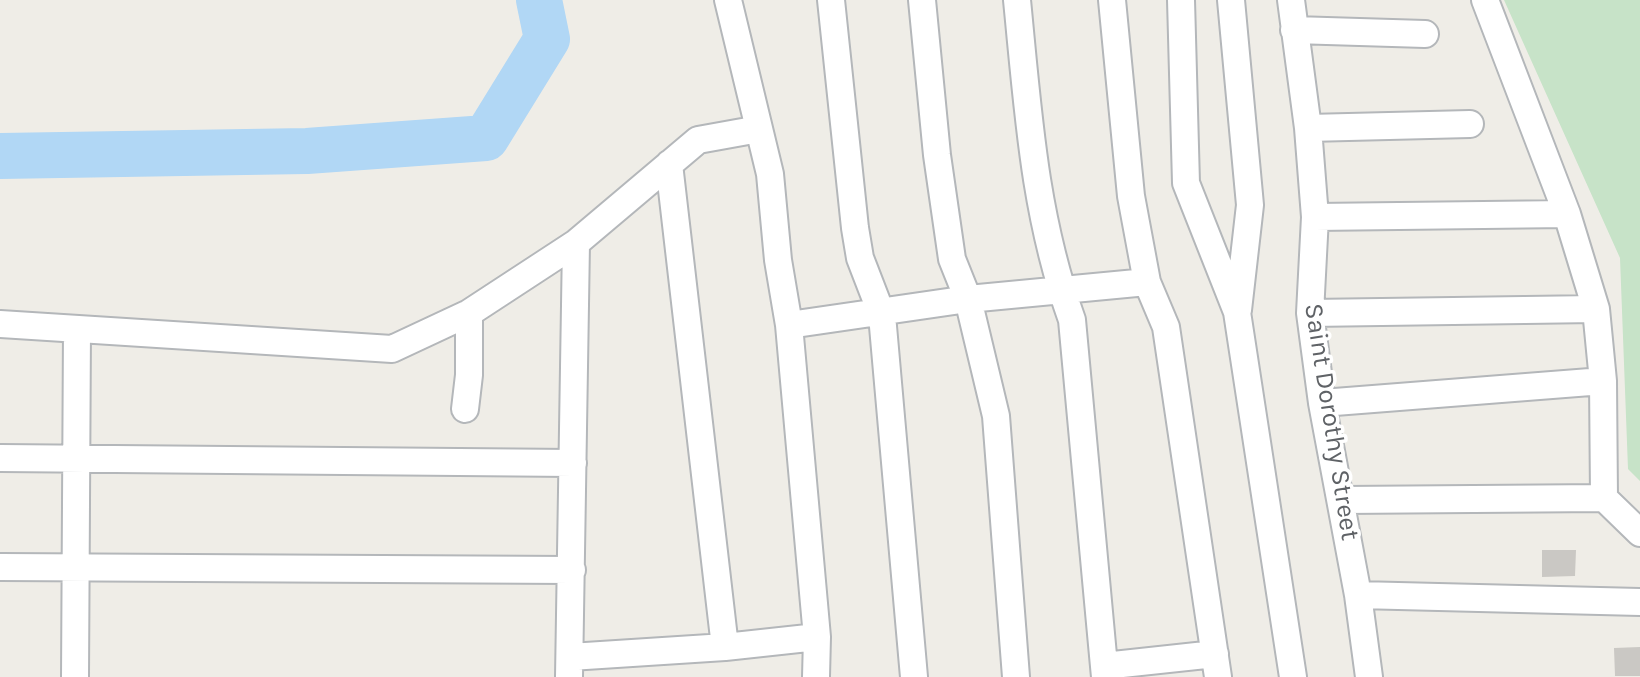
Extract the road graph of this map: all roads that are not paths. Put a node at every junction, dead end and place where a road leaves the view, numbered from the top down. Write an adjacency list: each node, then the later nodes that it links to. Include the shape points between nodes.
1 (728, 0): 14 (street)
2 (831, 0): 23 (street, via 855,228 860,258)
3 (922, 0): 21 (street, via 952,259)
4 (1017, 0): 20 (street, via 1035,180)
5 (1112, 0): 19 (street, via 1131,196)
6 (1181, 0): 24 (street, via 1185,183)
7 (1231, 0): 24 (street, via 1250,205)
8 (1292, 0): 10 (street, Saint Dorothy Street)
9 (1485, 0): 16 (street)
10 (1294, 30): 11 (street); 13 (street, Saint Dorothy Street)
11 (1425, 34)
12 (1470, 124): 13 (street)
13 (1308, 128): 17 (street, Saint Dorothy Street)
14 (759, 129): 15 (street, via 698,140); 28 (street, via 770,174)
15 (669, 164): 18 (street); 45 (street)
16 (1567, 214): 17 (street); 22 (street)
17 (1315, 217): 26 (street, Saint Dorothy Street)
18 (576, 243): 25 (street); 35 (street)
19 (1147, 282): 20 (street); 46 (street, via 1166,327)
20 (1062, 292): 21 (street); 48 (street, via 1072,320)
21 (968, 299): 23 (street); 52 (street, via 996,416)
22 (1596, 309): 26 (street); 30 (street)
23 (880, 310): 28 (street); 51 (street)
24 (1237, 312): 53 (street)
25 (469, 313): 29 (street, via 391,349); 32 (street, via 470,375)
26 (1310, 313): 31 (street, Saint Dorothy Street)
27 (0, 324): 29 (street)
28 (789, 325): 44 (street)
29 (77, 329): 34 (street)
30 (1603, 381): 31 (street); 36 (street)
31 (1322, 403): 37 (street, Saint Dorothy Street)
32 (465, 409)
33 (0, 458): 34 (street)
34 (76, 458): 35 (street); 40 (street)
35 (573, 463): 41 (street)
36 (1604, 498): 37 (street); 38 (street)
37 (1343, 500): 42 (street, Saint Dorothy Street)
38 (1640, 533)
39 (0, 567): 40 (street)
40 (75, 568): 41 (street); 49 (street)
41 (572, 570): 47 (street)
42 (1358, 595): 43 (street); 54 (street, Saint Dorothy Street)
43 (1640, 602)
44 (817, 637): 45 (street); 50 (street)
45 (725, 647): 47 (street)
46 (1217, 665): 48 (street)
47 (570, 667)
48 (1105, 672)
49 (75, 677)
50 (816, 677)
51 (914, 677)
52 (1016, 677)
53 (1293, 677)
54 (1369, 677)
55 (1375, 677): 56 (street)
56 (1382, 677)

